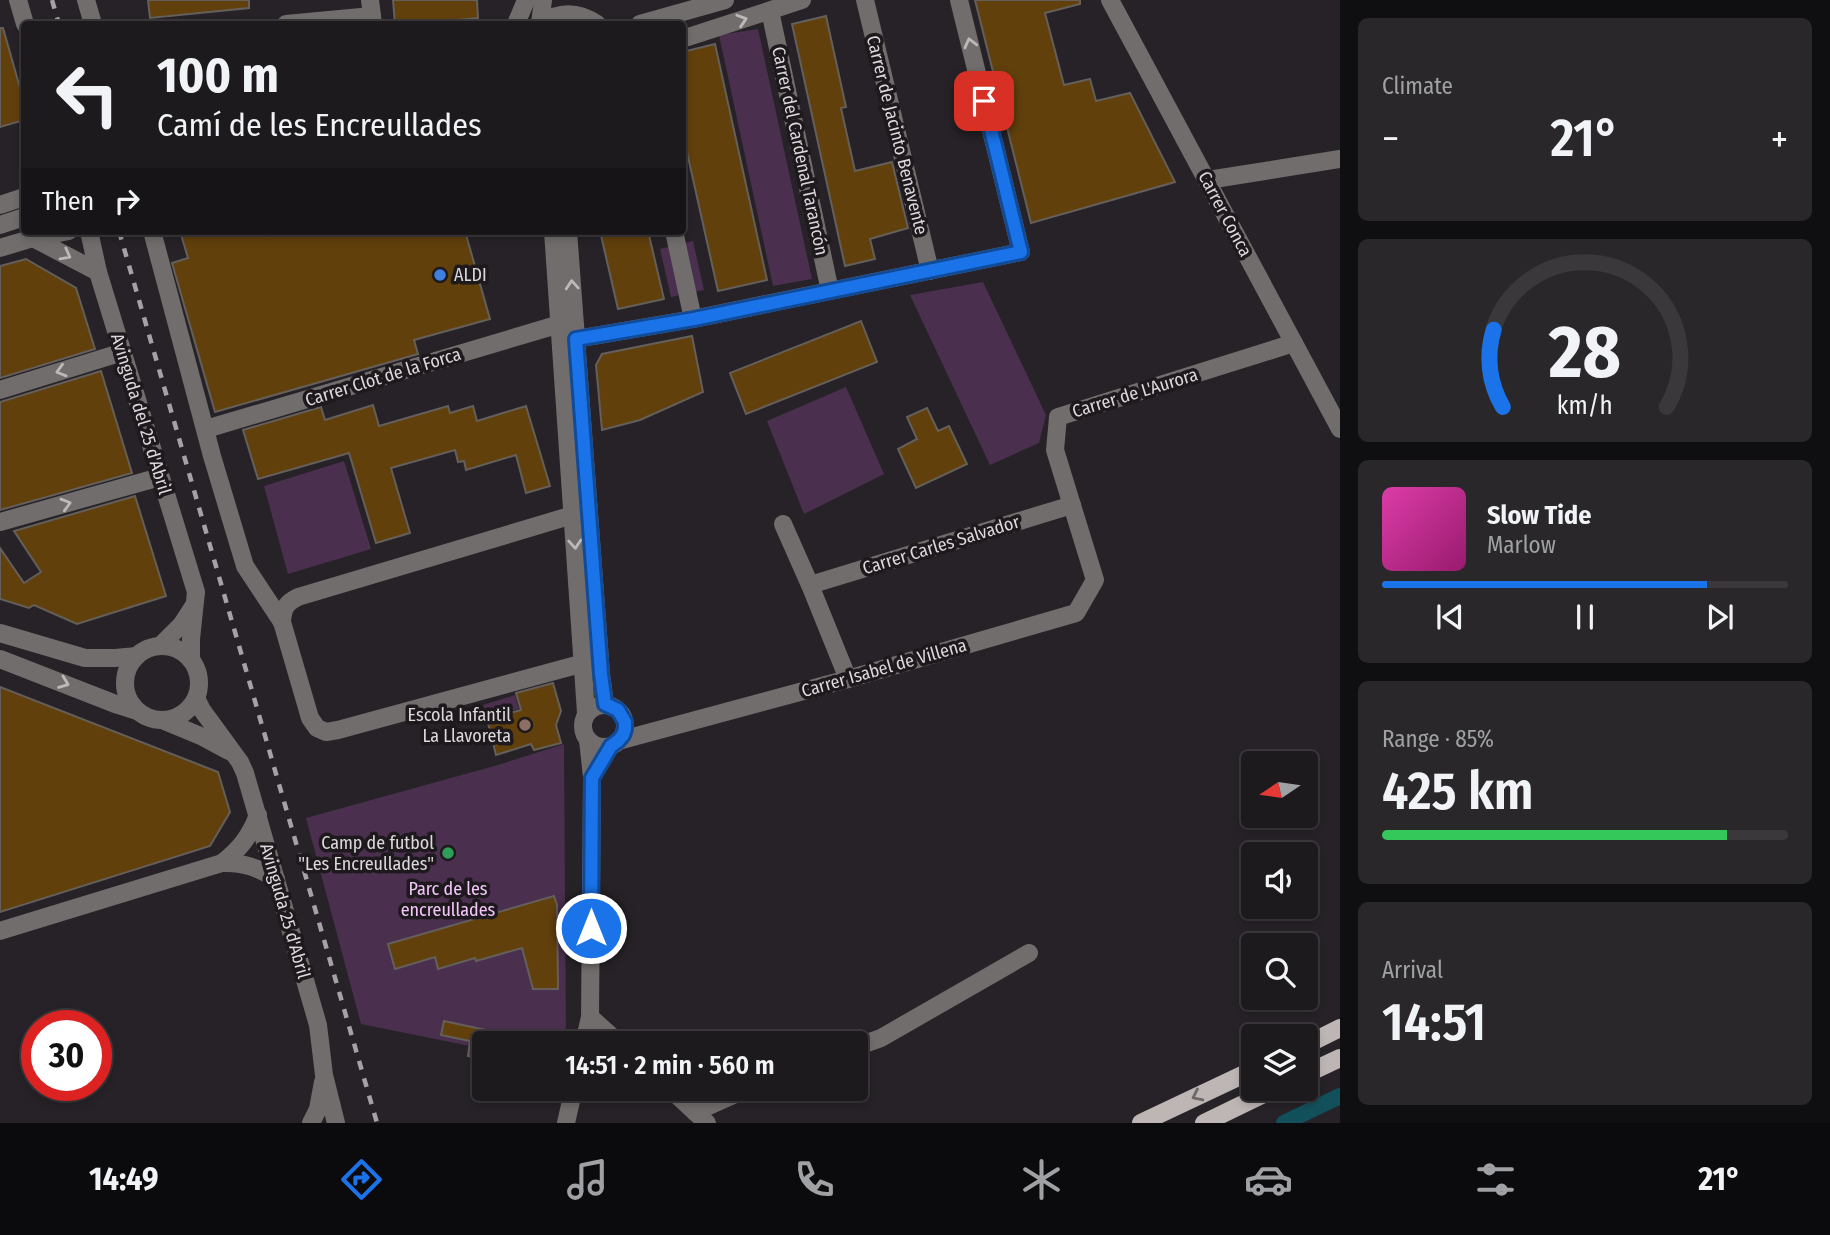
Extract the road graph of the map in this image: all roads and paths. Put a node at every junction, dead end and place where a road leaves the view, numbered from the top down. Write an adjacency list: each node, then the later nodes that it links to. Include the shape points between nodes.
1 (18, 0): 13 (street)
2 (86, 0): 14 (street)
3 (526, 0): 16 (street)
4 (543, 0): 17 (street)
5 (725, 0): 20 (street)
6 (802, 0): 11 (street)
7 (865, 0): 34 (street, Carrer de Jacinto Benavente)
8 (959, 0): 34 (street, one-way to 8, via 1021,252)
9 (1110, 0): 23 (street, Carrer Conca)
10 (566, 7): 18 (street); 19 (street)
11 (770, 10): 21 (street, one-way to 11); 36 (street, Carrer del Cardenal Tarancón)
12 (372, 13): 15 (street)
13 (24, 21)
14 (92, 21)
15 (309, 21)
16 (517, 21)
17 (540, 21)
18 (544, 21)
19 (592, 21)
20 (651, 21)
21 (686, 38)
22 (1340, 159): 23 (street)
23 (1208, 180): 40 (street, Carrer Conca)
24 (21, 219): 25 (street)
25 (0, 225)
26 (48, 235): 32 (street)
27 (90, 235): 35 (street, Avinguda del 25 d'Abril)
28 (153, 235): 43 (street)
29 (553, 235): 38 (street)
30 (568, 235): 39 (street, one-way to 30)
31 (675, 235): 37 (street)
32 (33, 238): 33 (street); 35 (street, one-way to 35)
33 (0, 248)
34 (930, 271): 36 (street)
35 (98, 272): 41 (street, Avinguda del 25 d'Abril)
36 (830, 291): 37 (street)
37 (694, 319): 39 (street)
38 (560, 324): 43 (street, Carrer Clot de la Forca); 47 (street)
39 (576, 339): 62 (street, via 601,674)
40 (1294, 344): 44 (street, Carrer Conca); 46 (street, Carrer de L'Aurora, via 1058,417 1055,450)
41 (122, 352): 42 (street, one-way to 42); 45 (street, Avinguda del 25 d'Abril)
42 (0, 390)
43 (206, 429): 53 (street, via 245,566)
44 (1340, 429)
45 (160, 477): 48 (street, one-way to 45); 52 (street, Avinguda del 25 d'Abril)
46 (1072, 505): 50 (street, Carrer de L'Aurora); 51 (street, Carrer Carles Salvador)
47 (573, 515): 53 (street, via 298,597 283,610); 59 (street, one-way to 59)
48 (0, 522)
49 (783, 524): 51 (street)
50 (1095, 580): 60 (street, Carrer Isabel de Villena, via 1076,613)
51 (810, 585): 60 (street)
52 (197, 597): 55 (street, via 190,614); 58 (street, Avinguda del 25 d'Abril)
53 (282, 622): 59 (street, via 310,718 326,732)
54 (0, 633): 56 (street, via 85,658)
55 (160, 646): 56 (street); 58 (street, via 177,649)
56 (137, 656): 63 (street, via 130,663 125,683)
57 (0, 659): 63 (street, one-way to 63)
58 (191, 660): 61 (street, via 198,678)
59 (583, 663): 64 (street)
60 (848, 679): 66 (street, Carrer Isabel de Villena)
61 (195, 698): 65 (street, via 178,716); 69 (street, Avinguda 25 d'Abril)
62 (611, 707): 64 (street, via 598,705); 66 (street); 68 (street, via 625,722)
63 (137, 711): 65 (street)
64 (586, 713): 67 (street, via 582,726)
65 (162, 720): 69 (street)
66 (656, 732): 68 (street, Carrer Isabel de Villena)
67 (588, 740): 68 (street, via 599,746); 70 (street)
68 (615, 743): 70 (street)
69 (232, 752): 71 (street, Avinguda 25 d'Abril, via 243,767)
70 (592, 778): 76 (street)
71 (258, 815): 72 (street, via 241,847); 73 (street, Avinguda 25 d'Abril)
72 (222, 863): 73 (street, via 254,867); 74 (street)
73 (276, 879): 84 (street, Avinguda 25 d'Abril, via 318,1025)
74 (0, 931)
75 (1029, 953): 81 (street)
76 (590, 1017): 78 (street); 79 (street)
77 (1340, 1028): 80 (main road)
78 (587, 1031)
79 (606, 1031)
80 (1318, 1039)
81 (868, 1043)
82 (1340, 1058): 83 (main road)
83 (1318, 1068)
84 (324, 1075): 91 (street, Avinguda 25 d'Abril); 92 (street, Avinguda 25 d'Abril)
85 (1241, 1076): 94 (main road, one-way to 94)
86 (571, 1101): 93 (street)
87 (683, 1101): 90 (street)
88 (728, 1101): 90 (street)
89 (1249, 1101): 95 (main road)
90 (701, 1118)
91 (311, 1123)
92 (336, 1123)
93 (566, 1123)
94 (1142, 1123)
95 (1204, 1123)

